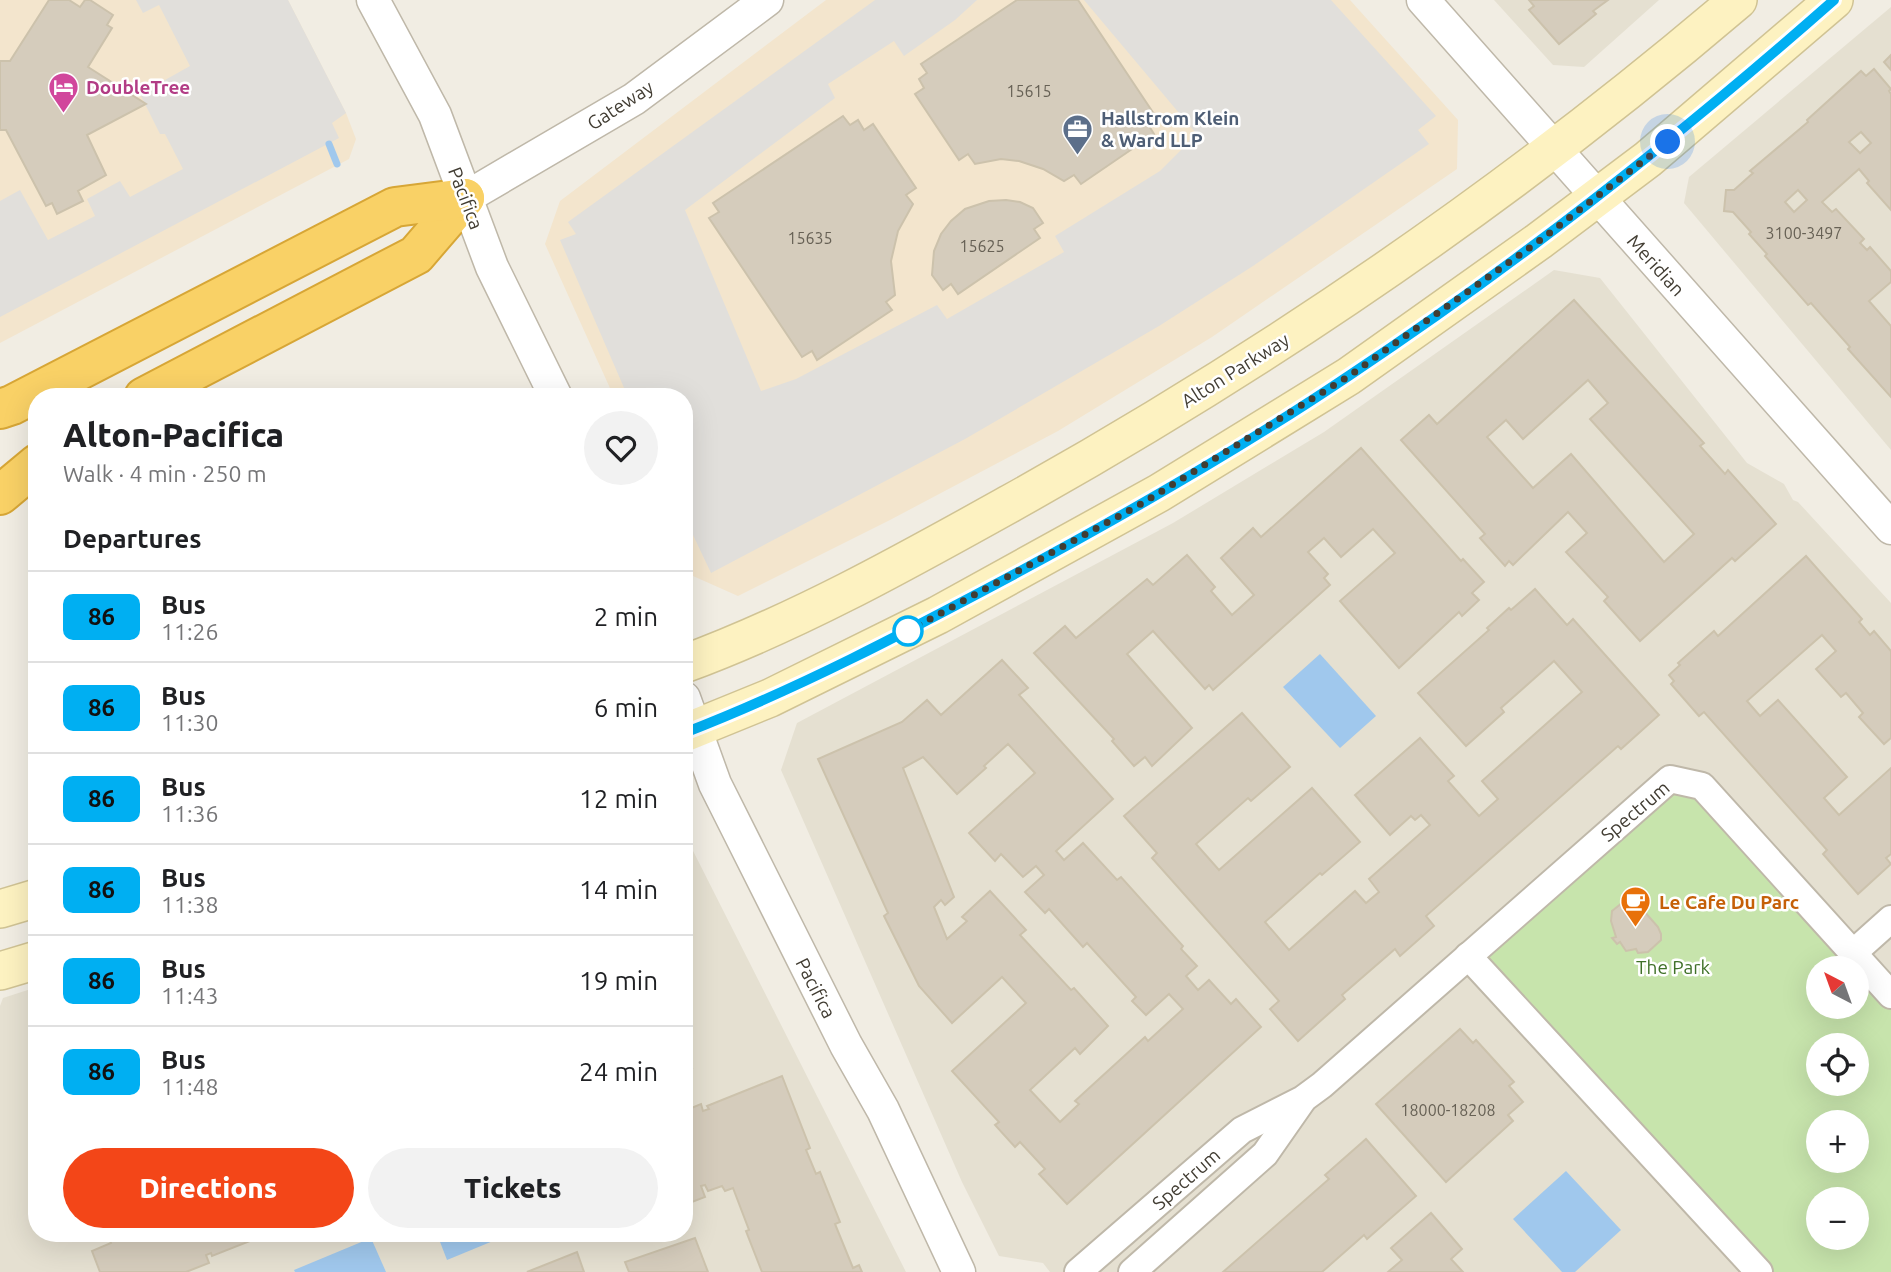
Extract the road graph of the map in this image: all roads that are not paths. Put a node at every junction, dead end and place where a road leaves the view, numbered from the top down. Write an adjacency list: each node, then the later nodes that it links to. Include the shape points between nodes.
1 (373, 0): 8 (street, Pacifica, via 435,115)
2 (767, 0): 8 (street, Gateway, via 634,99)
3 (1423, 0): 6 (street, Meridian)
4 (1738, 0): 6 (main road, Alton Parkway)
5 (1834, 0): 7 (main road, via 1700,116)
6 (1553, 148): 7 (street, Meridian); 17 (main road, Alton Parkway, via 1390,269 1156,420 893,567)
7 (1597, 197): 16 (street, Meridian); 18 (main road, via 1349,376 1149,499 896,637 770,698)
8 (466, 198): 9 (highway, via 395,207); 10 (highway, via 416,255); 11 (street, Pacifica, via 492,267)
9 (45, 388)
10 (161, 388)
11 (552, 388)
12 (28, 397): 13 (highway)
13 (0, 409)
14 (28, 472): 15 (highway)
15 (0, 495)
16 (1891, 528)
17 (693, 660)
18 (693, 718)
19 (693, 734): 25 (street, Pacifica, via 846,1045 883,1110)
20 (1891, 919): 21 (street)
21 (1853, 953): 22 (street, Spectrum, via 1702,786 1670,779); 23 (street, Spectrum)
22 (1468, 956): 24 (street, Spectrum); 28 (street)
23 (1885, 978)
24 (1303, 1099): 26 (street, Spectrum, via 1242,1130); 27 (street, Spectrum, via 1265,1154)
25 (959, 1272)
26 (1078, 1272)
27 (1132, 1272)
28 (1759, 1272)

